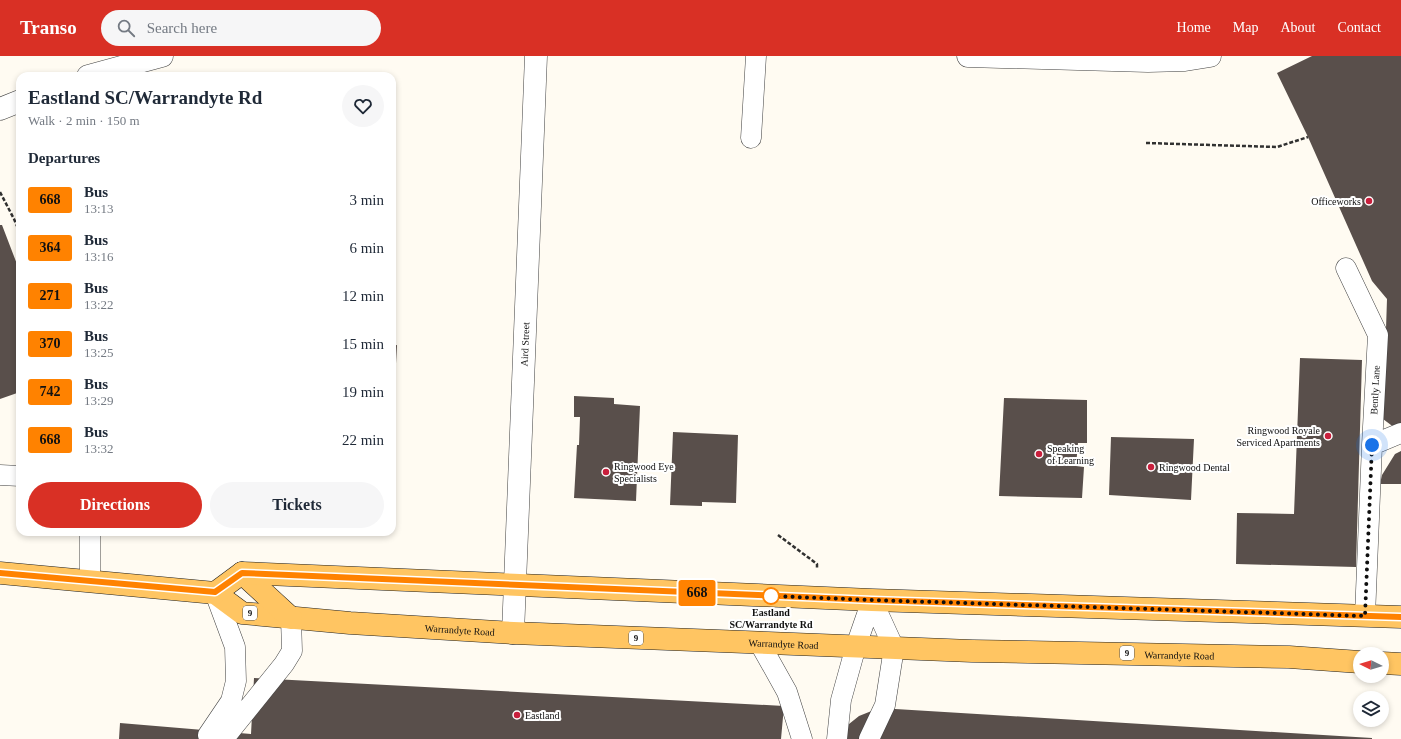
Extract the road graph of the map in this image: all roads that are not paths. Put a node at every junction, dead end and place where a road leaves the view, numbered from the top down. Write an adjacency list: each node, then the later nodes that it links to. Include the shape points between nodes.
1 (162, 56): 6 (street)
2 (536, 56): 19 (street, Aird Street)
3 (756, 56): 9 (lane)
4 (968, 56): 5 (street, via 1148,61)
5 (1210, 56)
6 (103, 72)
7 (16, 103): 8 (street)
8 (0, 109)
9 (751, 138)
10 (1346, 268): 12 (lane, Bently Lane, via 1378,335)
11 (1401, 433): 12 (lane)
12 (1372, 445): 22 (lane, Bently Lane)
13 (0, 474): 14 (lane)
14 (16, 476)
15 (90, 536): 18 (lane)
16 (0, 573): 18 (main road)
17 (242, 573): 19 (main road); 20 (main road); 24 (main road)
18 (90, 581): 20 (main road)
19 (515, 586): 21 (main road); 25 (street, Aird Street)
20 (215, 592): 24 (main road, Warrandyte Road / 9, via 242,612); 24 (lane, via 235,647 236,681 217,735 284,664 292,651)
21 (872, 600): 22 (main road); 27 (lane); 28 (lane)
22 (1365, 616): 23 (main road)
23 (1401, 617)
24 (291, 618): 25 (main road, Warrandyte Road / 9)
25 (513, 633): 26 (main road, Warrandyte Road / 9)
26 (759, 642): 27 (main road, Warrandyte Road / 9); 30 (lane, via 787,692)
27 (856, 646): 28 (main road, Warrandyte Road / 9); 31 (lane, via 841,700)
28 (894, 648): 29 (main road, Warrandyte Road / 9, via 1282,657); 32 (lane, via 885,705)
29 (1353, 662)
30 (802, 739)
31 (837, 739)
32 (869, 739)

